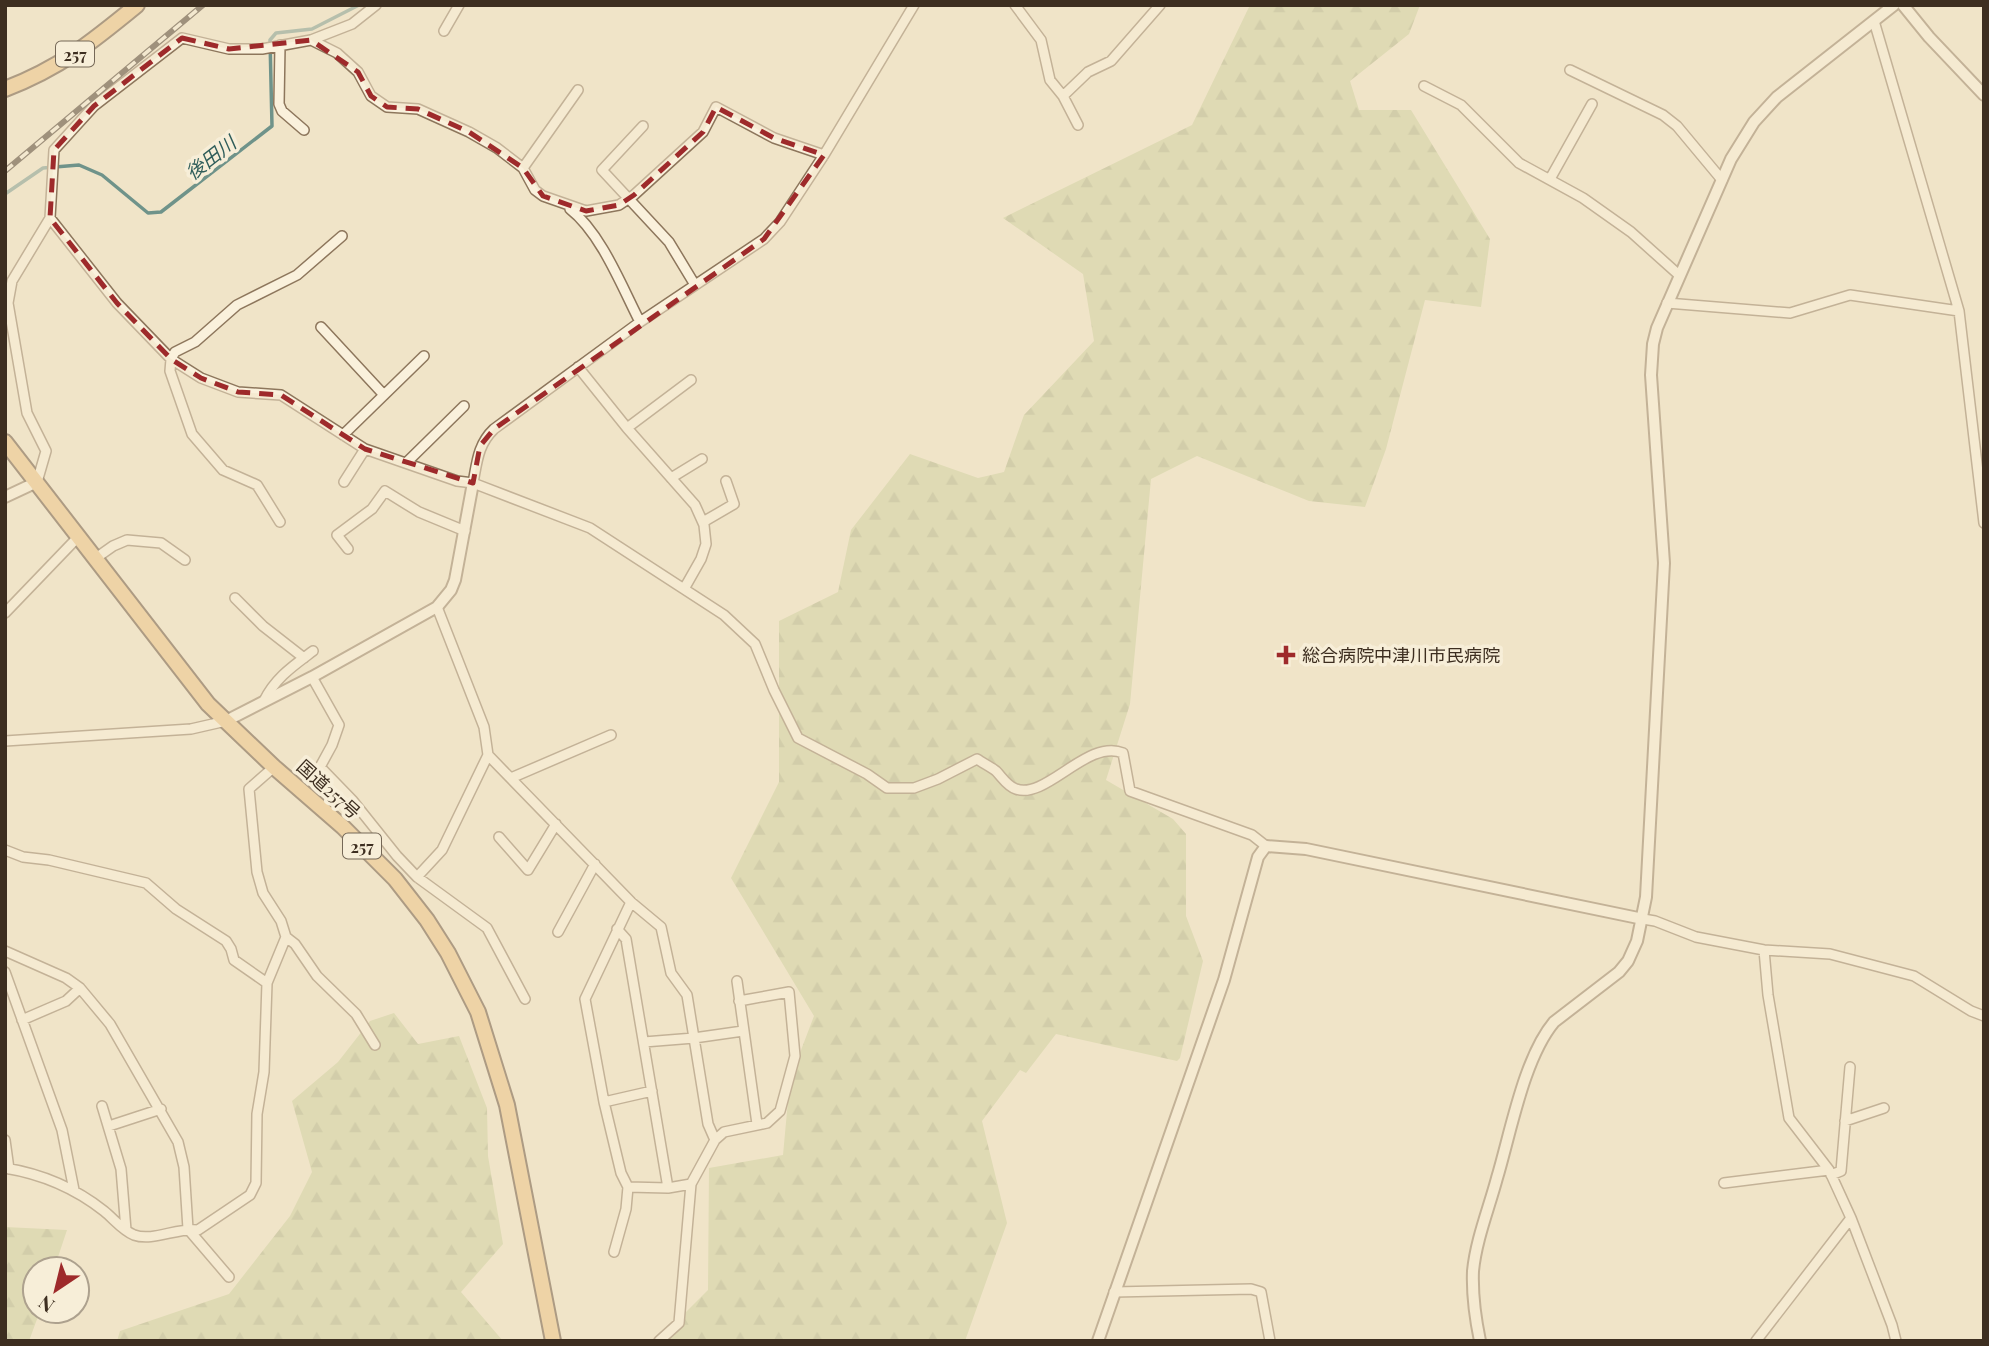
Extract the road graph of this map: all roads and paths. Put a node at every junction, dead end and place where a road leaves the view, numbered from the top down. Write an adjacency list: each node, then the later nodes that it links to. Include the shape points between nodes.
1 (136, 5): 15 (highway, 257, via 66,61)
2 (376, 5): 11 (street, via 352,24)
3 (459, 5): 10 (street)
4 (914, 5): 23 (street)
5 (1015, 5): 18 (street, via 1041,40 1050,80)
6 (1160, 5): 18 (street, via 1111,61 1088,72)
7 (1894, 5): 9 (street)
8 (1903, 5): 17 (street)
9 (1874, 21): 26 (street, via 1777,97 1742,141); 35 (street)
10 (444, 31)
11 (311, 40): 12 (street); 24 (street, via 337,53 358,72 372,96 387,107 418,109 498,148)
12 (279, 45): 22 (street, via 279,104); 29 (street, via 229,49 182,38 94,106 54,150)
13 (1570, 70): 26 (street, via 1663,115)
14 (1424, 86): 25 (street, via 1461,105 1519,163)
15 (5, 89)
16 (578, 90): 24 (street)
17 (1984, 95)
18 (1063, 96): 20 (street)
19 (1592, 104): 25 (street)
20 (1078, 125)
21 (643, 127): 27 (street, via 602,170)
22 (304, 130)
23 (824, 155): 27 (street, via 774,138 716,107 704,132); 32 (street, via 764,239)
24 (523, 168): 28 (street, via 535,190)
25 (1550, 179): 31 (street, via 1631,232)
26 (1722, 180): 31 (street)
27 (627, 199): 28 (street, via 619,205 586,211); 32 (street, via 669,242)
28 (565, 205): 36 (street, via 591,232)
29 (50, 218): 34 (street, via 12,281); 39 (street, via 117,303)
30 (342, 236): 39 (street, via 297,275 237,305)
31 (1679, 275): 33 (street)
32 (695, 285): 36 (street)
33 (1667, 303): 35 (street, via 1790,313 1850,295); 85 (street, via 1653,344 1651,375 1664,564)
34 (7, 308): 52 (street, via 27,413 46,451)
35 (1959, 311): 58 (street)
36 (640, 323): 40 (street)
37 (321, 327): 42 (street)
38 (424, 356): 42 (street)
39 (172, 359): 45 (street, via 201,378 238,392 281,395); 56 (street, via 170,370 192,434 223,470 257,485)
40 (578, 367): 44 (street); 54 (street, via 484,438)
41 (691, 380): 44 (street)
42 (384, 395): 45 (street)
43 (464, 406): 49 (street)
44 (627, 428): 50 (street)
45 (343, 435): 47 (street)
46 (5, 442): 52 (highway, 国道257号 / 257)
47 (365, 449): 49 (street); 53 (street)
48 (702, 459): 50 (street)
49 (405, 463): 54 (street)
50 (671, 478): 57 (street, via 695,505)
51 (726, 481): 57 (street, via 734,505)
52 (37, 482): 55 (street); 60 (highway, 国道257号 / 257)
53 (344, 482)
54 (473, 483): 59 (street); 64 (street, via 590,528)
55 (5, 498)
56 (280, 522)
57 (703, 523): 64 (street, via 706,544)
58 (1984, 523)
59 (465, 531): 61 (street, via 419,512 385,491 372,509 338,535); 66 (street, via 451,590)
60 (79, 536): 62 (highway, 国道257号 / 257); 67 (street)
61 (348, 549)
62 (96, 558): 63 (street, via 127,540 161,543); 72 (highway, 国道257号 / 257)
63 (185, 559)
64 (684, 589): 80 (street, via 724,615 755,644 798,738 887,788 914,788 977,760 1017,790 1029,789 1097,752 1115,750 1123,753 1130,790 1252,835)
65 (234, 598): 69 (street)
66 (437, 607): 70 (street); 75 (street, via 484,727)
67 (5, 613)
68 (313, 651): 69 (street)
69 (304, 658): 71 (street, via 282,674)
70 (312, 677): 71 (street); 83 (street, via 339,725 320,767)
71 (264, 701): 72 (street)
72 (226, 721): 74 (street, via 191,729); 76 (highway, 国道257号 / 257)
73 (611, 735): 77 (street)
74 (5, 741)
75 (488, 755): 77 (street); 83 (street, via 442,850)
76 (274, 767): 88 (street, via 249,789 257,872); 127 (highway, 国道257号 / 257, via 395,879 448,953 478,1012 507,1105)
77 (511, 778): 78 (street)
78 (556, 824): 79 (street, via 528,870); 82 (street)
79 (499, 837)
80 (1266, 846): 85 (street, via 1306,849); 126 (street, via 1258,857 1224,980)
81 (5, 850): 93 (street, via 146,883 226,941 234,960)
82 (595, 864): 84 (street); 87 (street)
83 (417, 877): 95 (street, via 487,928)
84 (631, 902): 86 (street); 100 (street, via 661,927 671,973 687,995)
85 (1643, 919): 89 (street, via 1696,937); 131 (street, via 1628,961 1554,1022 1533,1058 1474,1268 1473,1308)
86 (617, 929): 101 (street, via 626,939); 105 (street, via 585,999)
87 (558, 932)
88 (286, 937): 93 (street); 102 (street, via 356,1014)
89 (1764, 950): 97 (street, via 1830,954 1914,976); 115 (street, via 1789,1118)
90 (5, 951): 94 (street)
91 (5, 972): 98 (street)
92 (737, 981): 96 (street)
93 (267, 983): 122 (street, via 256,1182 250,1195 198,1230)
94 (80, 988): 98 (street, via 66,1001); 108 (street, via 110,1024)
95 (525, 999)
96 (739, 1001): 99 (street); 110 (street, via 789,992 795,1056 780,1111 767,1123)
97 (1984, 1016)
98 (22, 1020): 120 (street, via 62,1130)
99 (743, 1031): 100 (street); 110 (street)
100 (694, 1038): 101 (street); 113 (street, via 708,1124)
101 (644, 1042): 104 (street)
102 (375, 1045)
103 (1850, 1067): 109 (street)
104 (652, 1091): 105 (street); 119 (street)
105 (604, 1102): 118 (street)
106 (102, 1106): 111 (street)
107 (1884, 1108): 109 (street)
108 (161, 1110): 111 (street); 122 (street, via 178,1142 184,1167)
109 (1846, 1121): 115 (street, via 1841,1171)
110 (757, 1124): 113 (street, via 724,1132)
111 (108, 1126): 123 (street, via 121,1169)
112 (5, 1140): 114 (street)
113 (715, 1140): 117 (street)
114 (7, 1169): 120 (street)
115 (1830, 1173): 116 (street); 121 (street)
116 (1724, 1183)
117 (691, 1184): 119 (street); 128 (street, via 679,1323)
118 (628, 1187): 119 (street); 124 (street)
119 (668, 1188)
120 (74, 1190): 123 (street)
121 (1851, 1218): 132 (street); 133 (street)
122 (188, 1229): 123 (street, via 136,1236); 125 (street)
123 (126, 1230)
124 (614, 1252)
125 (229, 1277)
126 (1114, 1292): 129 (street); 130 (street, via 1261,1292)
127 (553, 1341)
128 (659, 1341)
129 (1098, 1341)
130 (1270, 1341)
131 (1480, 1341)
132 (1756, 1341)
133 (1896, 1341)

